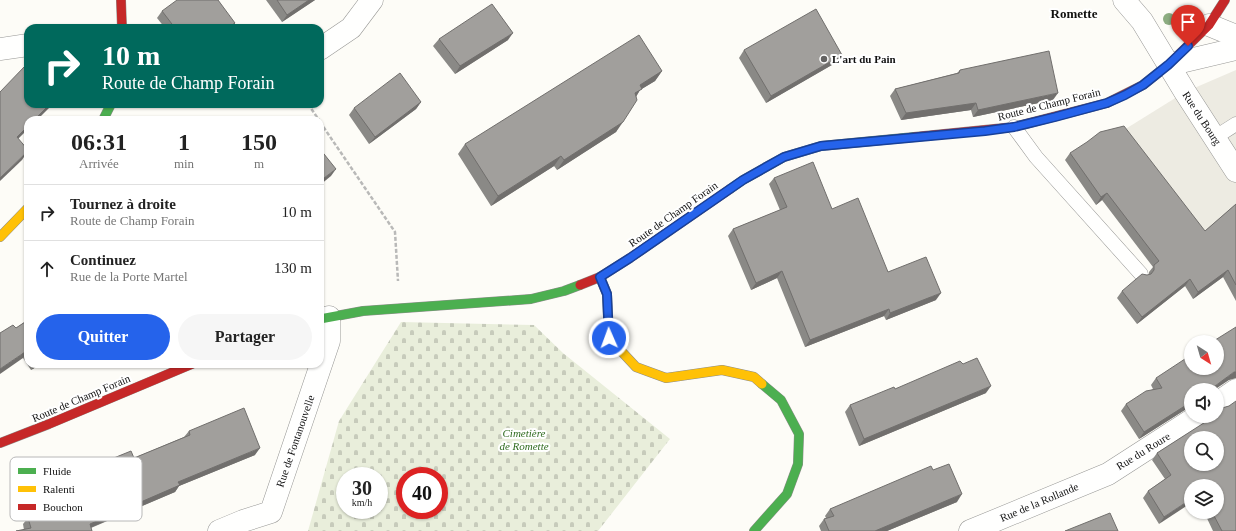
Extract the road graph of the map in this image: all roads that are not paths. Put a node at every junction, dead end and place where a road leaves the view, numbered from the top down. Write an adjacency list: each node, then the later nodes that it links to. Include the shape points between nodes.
1 (121, 0): 5 (main road)
2 (372, 0): 9 (street, via 351,28)
3 (1124, 0): 12 (street, Rue du Bourg, via 1142,21)
4 (1225, 0): 6 (main road, Route de Champ Forain)
5 (122, 24)
6 (1209, 25): 7 (street); 12 (main road, Route de Champ Forain)
7 (1236, 36)
8 (24, 46): 10 (street)
9 (324, 46)
10 (0, 49)
11 (1236, 49): 12 (street)
12 (1168, 65): 14 (main road, Route de Champ Forain, via 1143,85 1113,100); 15 (street, Rue du Bourg)
13 (1236, 124): 15 (lane)
14 (1014, 127): 19 (lane, via 1036,157); 20 (main road, Route de Champ Forain, via 821,146 784,157 743,180)
15 (1214, 138): 16 (street, Rue du Bourg)
16 (1236, 171)
17 (24, 212): 18 (main road)
18 (0, 237)
19 (1141, 274)
20 (600, 277): 21 (main road, Route de Champ Forain, via 564,291 531,299 363,311); 32 (main road, via 607,294 609,338 636,367 666,378 722,370 754,378 781,400 799,434 798,464 787,494)
21 (325, 318): 22 (street, Rue de Fontanouvelle, via 329,341)
22 (324, 356)
23 (182, 368): 28 (main road, Route de Champ Forain)
24 (320, 368): 30 (street, Rue de Fontanouvelle)
25 (1236, 390): 26 (street)
26 (1224, 398)
27 (1187, 423): 29 (street, Rue du Roure)
28 (0, 443)
29 (1108, 474): 33 (street, Rue de la Rollande)
30 (268, 522): 31 (street, Rue de Fontanouvelle, via 243,521)
31 (219, 531)
32 (754, 531)
33 (970, 531)

